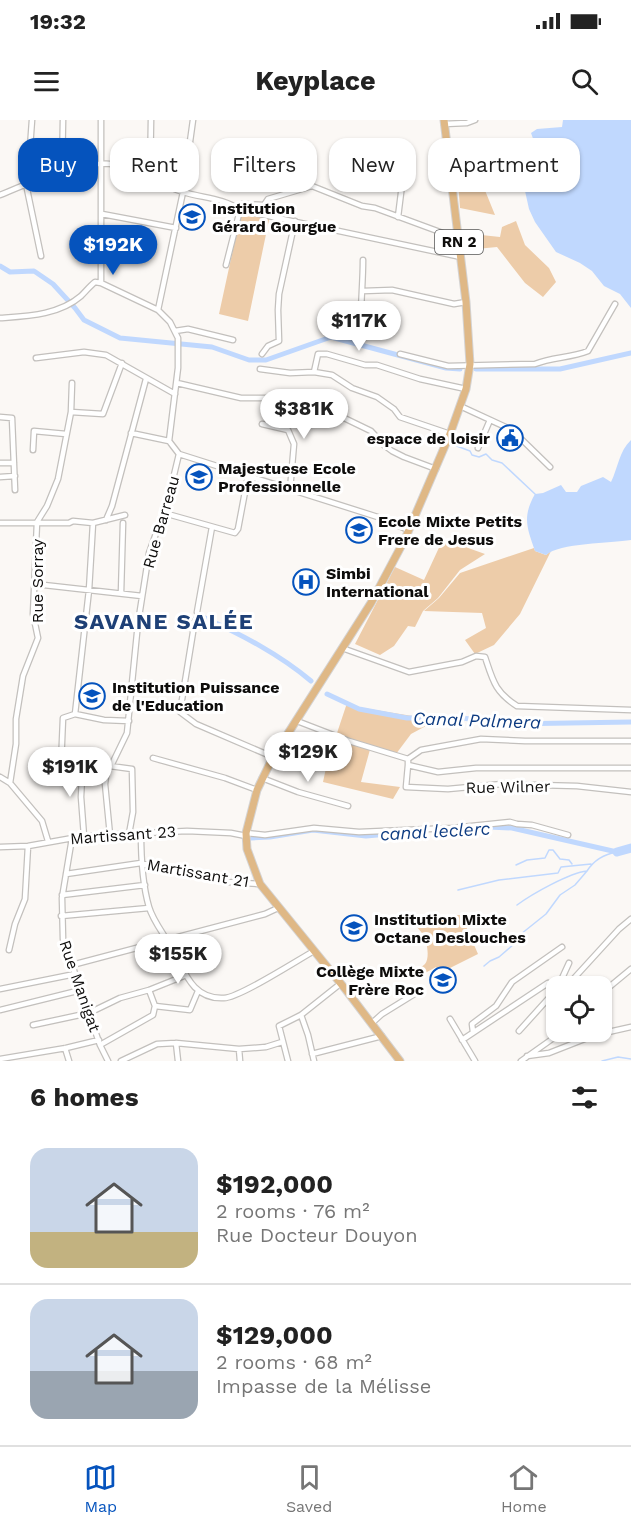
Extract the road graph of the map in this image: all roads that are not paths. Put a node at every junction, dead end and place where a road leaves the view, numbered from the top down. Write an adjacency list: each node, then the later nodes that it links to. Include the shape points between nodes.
1 (32, 120): 8 (street)
2 (63, 120): 9 (street)
3 (101, 120): 12 (street)
4 (151, 120): 10 (street)
5 (193, 120): 11 (street)
6 (475, 120): 7 (street)
7 (444, 122): 25 (main road, RN 2)
8 (31, 138)
9 (63, 138)
10 (151, 138)
11 (190, 138)
12 (101, 163): 13 (street); 14 (street); 21 (street)
13 (98, 164)
14 (110, 164)
15 (18, 188): 19 (street)
16 (28, 192): 26 (street)
17 (183, 192): 20 (street, via 231,203); 24 (street)
18 (401, 192): 22 (street)
19 (0, 195)
20 (240, 210): 22 (street, via 242,204 264,205 268,199 312,186); 23 (street); 29 (street)
21 (102, 214): 24 (street); 30 (street)
22 (398, 217): 25 (street)
23 (296, 221): 27 (street); 39 (street, via 279,294 279,341)
24 (176, 228): 34 (street)
25 (459, 239): 27 (main road, RN 2)
26 (41, 256)
27 (461, 257): 32 (main road, RN 2)
28 (363, 260): 31 (street)
29 (226, 265)
30 (101, 283): 34 (street); 35 (street, via 95,282 63,308)
31 (363, 291): 32 (street, via 392,290 454,304); 37 (street)
32 (466, 302): 43 (main road, RN 2)
33 (615, 304): 43 (street, via 588,351 535,364)
34 (158, 310): 36 (street)
35 (0, 318)
36 (175, 331): 38 (street, via 188,329); 48 (street, via 179,347)
37 (361, 333)
38 (233, 340)
39 (262, 354)
40 (400, 354): 43 (street, via 448,366)
41 (36, 358): 42 (street, via 84,352 106,355)
42 (122, 363): 46 (street); 52 (street, via 103,414)
43 (470, 364): 49 (main road, RN 2)
44 (260, 369): 45 (street)
45 (314, 372): 49 (street, via 318,354 327,354); 58 (street, via 332,375 377,397 400,417)
46 (146, 379): 50 (street); 56 (street)
47 (72, 383): 52 (street, Rue Sorray)
48 (177, 383): 50 (street); 66 (street, via 241,398 284,398 340,416 371,431 398,454)
49 (466, 389): 51 (main road, RN 2)
50 (176, 394): 59 (street)
51 (460, 406): 54 (street); 58 (main road, RN 2)
52 (71, 412): 57 (street, Rue Sorray)
53 (0, 417): 64 (street, via 12,417)
54 (490, 420): 60 (street); 65 (street, via 512,430)
55 (262, 424): 71 (street, via 288,430 294,444)
56 (131, 433): 59 (street); 74 (street)
57 (66, 434): 61 (street, via 34,431); 75 (street, Rue Sorray, via 58,478)
58 (450, 434): 66 (main road, RN 2)
59 (169, 441): 62 (street)
60 (478, 448)
61 (33, 450)
62 (179, 454): 68 (street); 72 (street, Rue Barreau)
63 (0, 463): 64 (street)
64 (14, 463): 67 (street)
65 (550, 467)
66 (435, 469): 80 (main road, RN 2)
67 (15, 476): 69 (street); 70 (street)
68 (248, 476): 71 (street); 79 (street, via 237,531)
69 (0, 477)
70 (15, 490)
71 (290, 490): 80 (street)
72 (164, 513): 79 (street); 84 (street, Rue Barreau, via 149,553)
73 (124, 514): 74 (street)
74 (106, 520): 78 (street)
75 (38, 522): 76 (street); 78 (street); 81 (street, Rue Sorray)
76 (0, 523)
77 (123, 523): 83 (street)
78 (93, 524): 82 (street)
79 (212, 527): 85 (street)
80 (408, 530): 87 (main road, RN 2, via 371,603)
81 (35, 584): 82 (street); 104 (street, Rue Sorray, via 33,614 38,638 22,685)
82 (89, 590): 83 (street); 89 (street)
83 (121, 593): 84 (street)
84 (142, 596): 90 (street, Rue Barreau)
85 (197, 612)
86 (195, 620): 94 (street, via 180,711 196,724)
87 (342, 648): 88 (street, via 409,672 485,657 502,696 517,706); 91 (main road, RN 2)
88 (631, 710)
89 (75, 714): 90 (street); 93 (street, via 63,718)
90 (129, 721): 99 (street, Rue Barreau)
91 (297, 721): 94 (main road, RN 2); 97 (street)
92 (631, 741): 97 (street, via 481,739 421,750)
93 (62, 756): 96 (street); 98 (street)
94 (273, 757): 103 (main road, RN 2)
95 (153, 758): 105 (street)
96 (83, 759): 99 (street); 112 (street)
97 (408, 759): 100 (street)
98 (61, 765)
99 (111, 765): 109 (street, via 132,769); 110 (street, Rue Barreau, via 105,784)
100 (408, 765): 101 (street, via 438,772 476,768); 106 (street, Rue Wilner, via 406,787 448,789 502,784)
101 (631, 768)
102 (0, 777): 104 (street)
103 (262, 778): 105 (main road, RN 2); 107 (street)
104 (10, 783): 115 (street, via 42,821)
105 (257, 790): 111 (main road, RN 2)
106 (631, 792)
107 (348, 806)
108 (141, 833): 109 (street, Martissant 23); 111 (street, Martissant 23); 118 (street)
109 (129, 834): 110 (street, Martissant 23)
110 (110, 835): 112 (street, Martissant 23)
111 (246, 835): 113 (street, Martissant 23, via 314,828 359,832 510,822); 120 (main road, RN 2)
112 (84, 836): 114 (street, Martissant 23)
113 (568, 836)
114 (72, 838): 115 (street, Martissant 23); 119 (street, Rue Manigat)
115 (48, 841): 116 (street, Martissant 23)
116 (28, 846): 117 (street, Martissant 23); 129 (street, via 25,898)
117 (0, 847)
118 (141, 863): 119 (street, Martissant 21); 120 (street, Martissant 21, via 228,882); 121 (street)
119 (66, 874): 122 (street, Rue Manigat)
120 (260, 884): 124 (main road, RN 2)
121 (145, 885): 122 (street); 123 (street)
122 (62, 895): 125 (street, Rue Manigat)
123 (149, 908): 125 (street); 127 (street)
124 (278, 908): 127 (street); 130 (main road, RN 2)
125 (61, 916): 132 (street, Rue Manigat, via 63,939)
126 (631, 919): 137 (street)
127 (167, 939): 132 (street); 135 (street)
128 (562, 946): 156 (street, via 512,982 496,1006 472,1024)
129 (9, 950)
130 (314, 951): 138 (main road, RN 2); 144 (street, via 233,997 217,998)
131 (569, 963): 136 (street)
132 (72, 965): 134 (street, Rue Manigat)
133 (631, 969): 140 (street)
134 (75, 974): 141 (street); 142 (street, Rue Manigat)
135 (184, 976): 143 (street); 144 (street)
136 (563, 976)
137 (576, 976)
138 (340, 984): 150 (street); 152 (main road, RN 2)
139 (546, 984): 156 (street)
140 (612, 985)
141 (0, 989)
142 (81, 990): 148 (street); 149 (street, Rue Manigat)
143 (149, 990): 147 (street); 149 (street)
144 (198, 991): 147 (street, via 190,1010)
145 (416, 993): 152 (street)
146 (546, 1002): 155 (street)
147 (155, 1006): 159 (street, via 153,1015)
148 (0, 1010)
149 (89, 1013): 153 (street); 159 (street, Rue Manigat)
150 (301, 1016): 160 (street, via 279,1026); 165 (street)
151 (450, 1019): 158 (street)
152 (372, 1023): 157 (main road, RN 2)
153 (33, 1025)
154 (631, 1027): 166 (street, via 595,1035 549,1053)
155 (519, 1031)
156 (473, 1032): 158 (street)
157 (382, 1036): 165 (street); 175 (main road, RN 2)
158 (462, 1040): 176 (street)
159 (99, 1042): 163 (street); 169 (street, Rue Manigat)
160 (282, 1042): 164 (street); 173 (street)
161 (547, 1042): 166 (street)
162 (176, 1043): 164 (street); 170 (street, via 157,1044); 171 (street)
163 (65, 1048): 167 (street); 168 (street)
164 (239, 1049): 172 (street)
165 (312, 1054): 174 (street)
166 (527, 1056): 177 (street)
167 (0, 1059)
168 (69, 1061)
169 (108, 1061)
170 (122, 1061)
171 (178, 1061)
172 (240, 1061)
173 (288, 1061)
174 (314, 1061)
175 (400, 1061)
176 (474, 1061)
177 (521, 1061)

